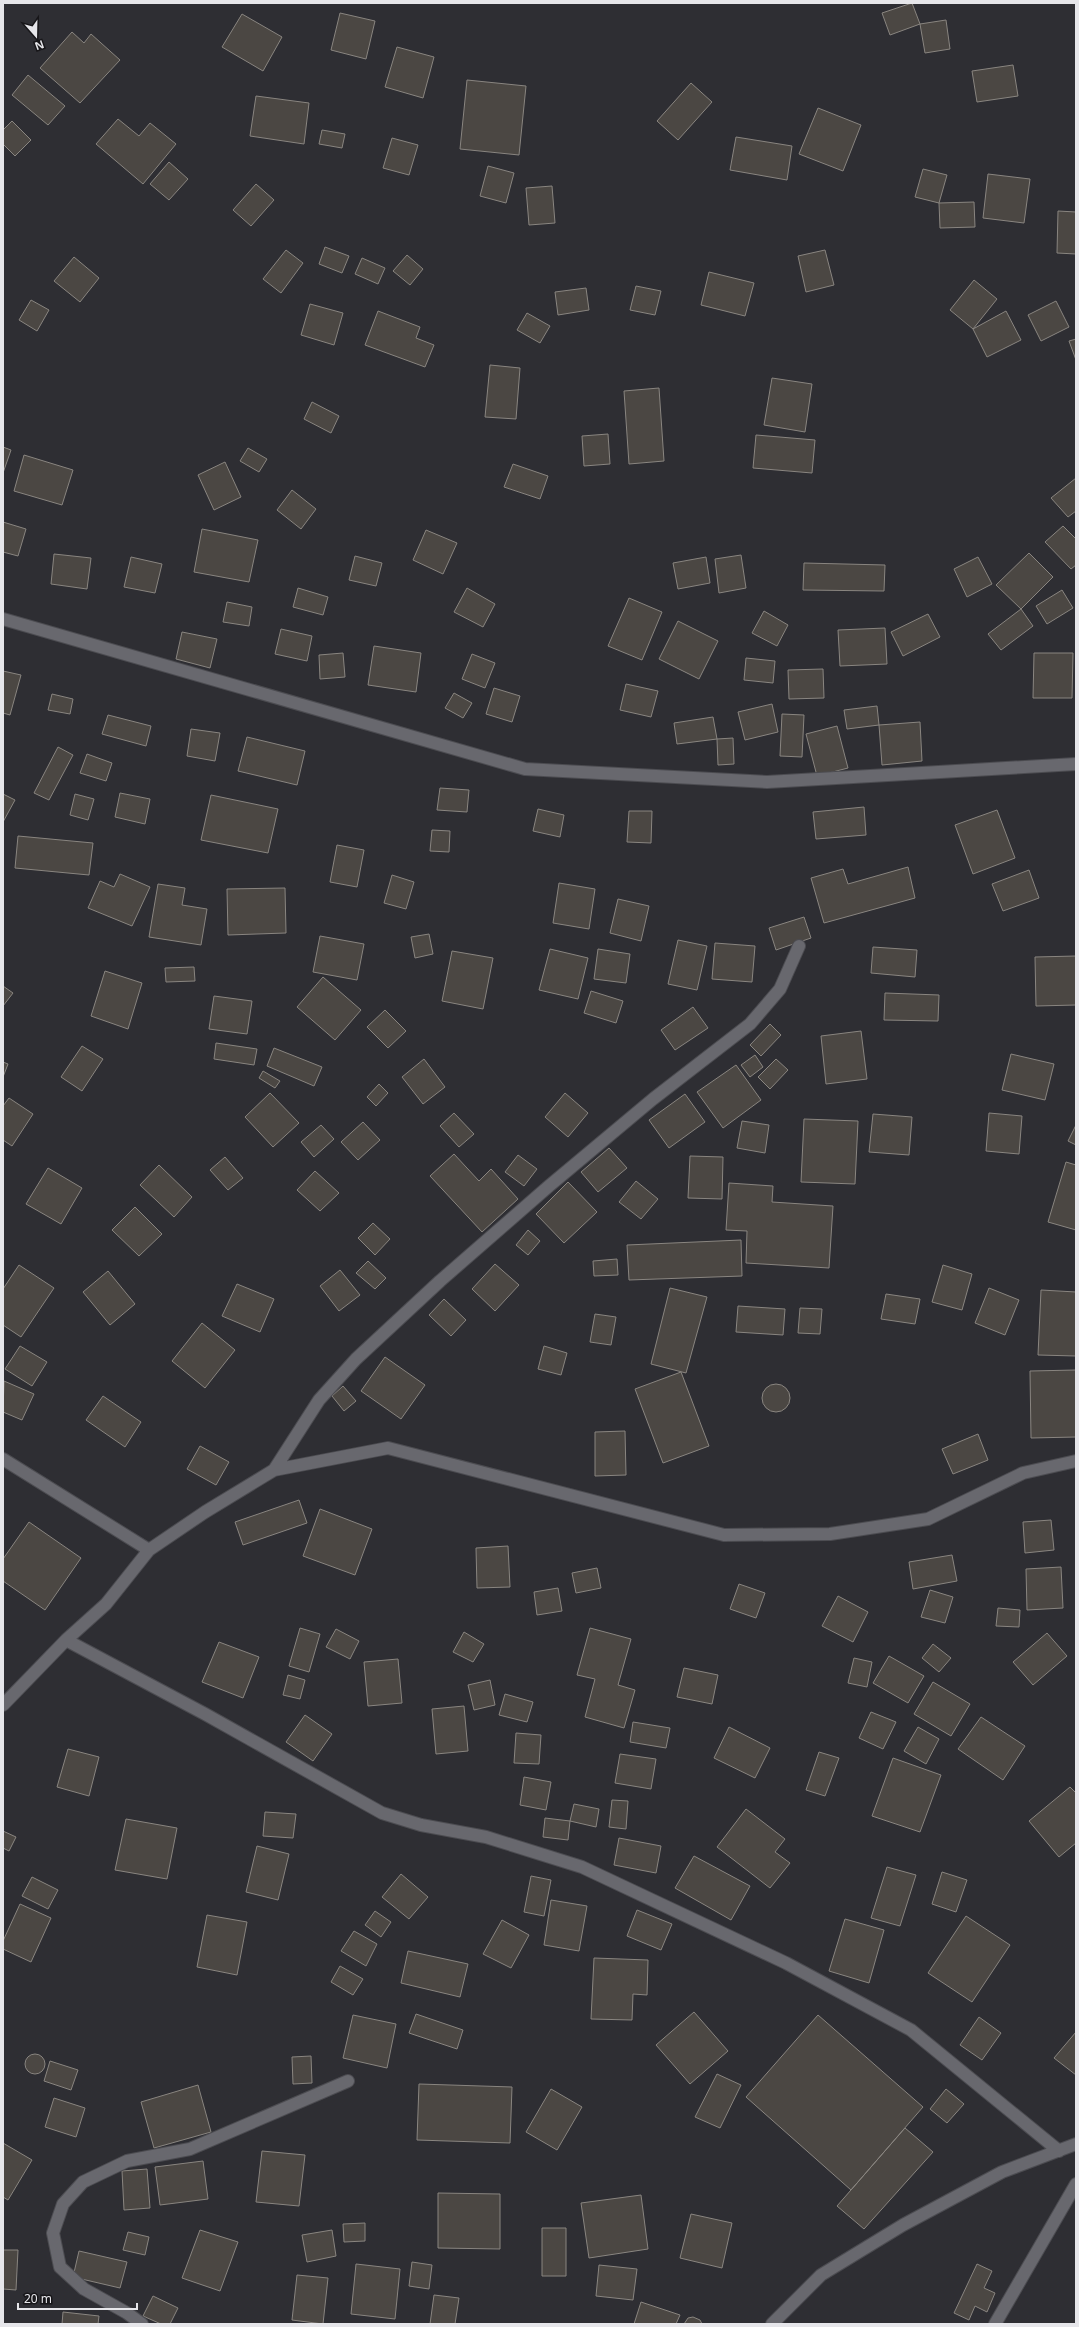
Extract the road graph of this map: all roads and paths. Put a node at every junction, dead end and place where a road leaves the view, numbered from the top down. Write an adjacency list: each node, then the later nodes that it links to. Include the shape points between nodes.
1 (3, 619): 2 (street, via 525,769 767,782)
2 (1076, 764)
3 (799, 946): 6 (street, via 780,989 750,1024 653,1099 549,1186 440,1281 356,1359 319,1400)
4 (3, 1459): 7 (street)
5 (1076, 1461): 6 (street, via 1023,1473 928,1519 830,1534 724,1535 388,1448)
6 (274, 1470): 7 (street)
7 (149, 1550): 8 (street, via 106,1604)
8 (66, 1640): 9 (street); 12 (street, via 382,1813 421,1825 486,1837 582,1867 786,1963 911,2030)
9 (3, 1705)
10 (348, 2081): 14 (street, via 190,2149 127,2161 83,2182 63,2204 53,2233 60,2267 84,2289)
11 (1076, 2144): 12 (street)
12 (1059, 2151): 15 (street, via 1002,2172 903,2225 821,2275)
13 (1076, 2184): 16 (street)
14 (142, 2324)
15 (772, 2324)
16 (995, 2324)

